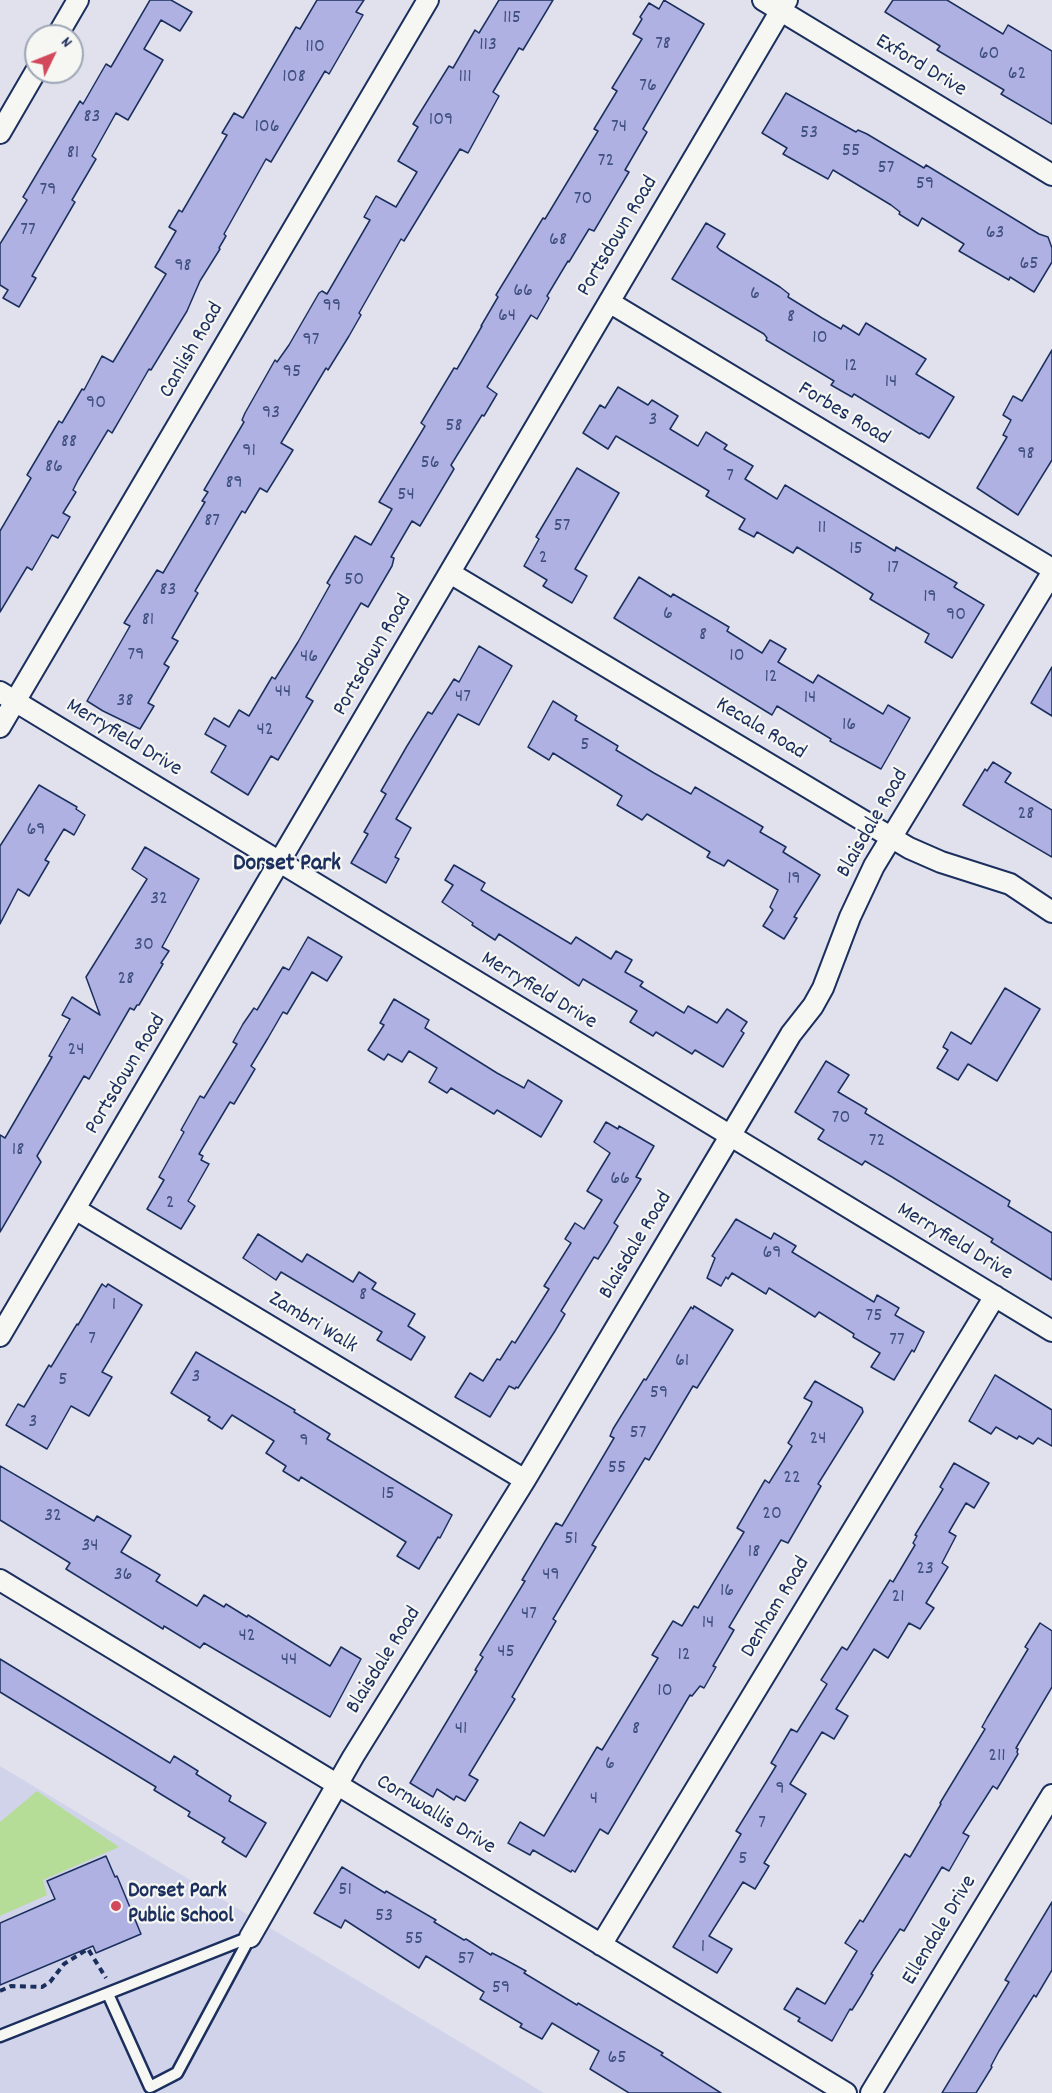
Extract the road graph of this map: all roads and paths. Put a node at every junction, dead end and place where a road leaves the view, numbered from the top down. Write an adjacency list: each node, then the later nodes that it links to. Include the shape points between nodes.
1 (78, 0): 5 (street)
2 (428, 0): 12 (street, Canlish Road)
3 (763, 0): 4 (street, Exford Drive)
4 (784, 5): 8 (street, Exford Drive); 9 (street, Portsdown Road)
5 (64, 24)
6 (28, 84): 7 (street)
7 (0, 133)
8 (1052, 175)
9 (609, 302): 10 (street, Forbes Road); 11 (street, Portsdown Road)
10 (1052, 571): 14 (street, Blaisdale Road)
11 (450, 573): 14 (street, Kecala Road); 15 (street, Portsdown Road)
12 (8, 697): 13 (street, Canlish Road); 15 (street, Merryfield Drive)
13 (0, 727)
14 (891, 837): 16 (street, Kecala Road, via 922,855 1010,884); 17 (street, Blaisdale Road, via 850,917 823,988)
15 (280, 863): 17 (street, Merryfield Drive); 18 (street, Portsdown Road)
16 (1052, 912)
17 (730, 1136): 19 (street, Merryfield Drive); 22 (street, Blaisdale Road)
18 (75, 1209): 21 (street, Portsdown Road); 22 (street, Zambri Walk)
19 (995, 1296): 20 (street, Merryfield Drive); 27 (street, Denham Road)
20 (1052, 1331)
21 (0, 1336)
22 (525, 1480): 24 (street, Blaisdale Road)
23 (0, 1580): 24 (street, Cornwallis Drive)
24 (338, 1785): 26 (street, Blaisdale Road); 27 (street, Cornwallis Drive)
25 (1052, 1795): 32 (street, Ellendale Drive)
26 (250, 1937): 29 (lane); 29 (lane, via 177,2073 150,2087)
27 (601, 1945): 31 (street, Cornwallis Drive)
28 (0, 1991): 29 (path, via 11,1986 42,1987 64,1964 88,1949)
29 (111, 1993): 30 (lane)
30 (0, 2036)
31 (846, 2093)
32 (871, 2093)

